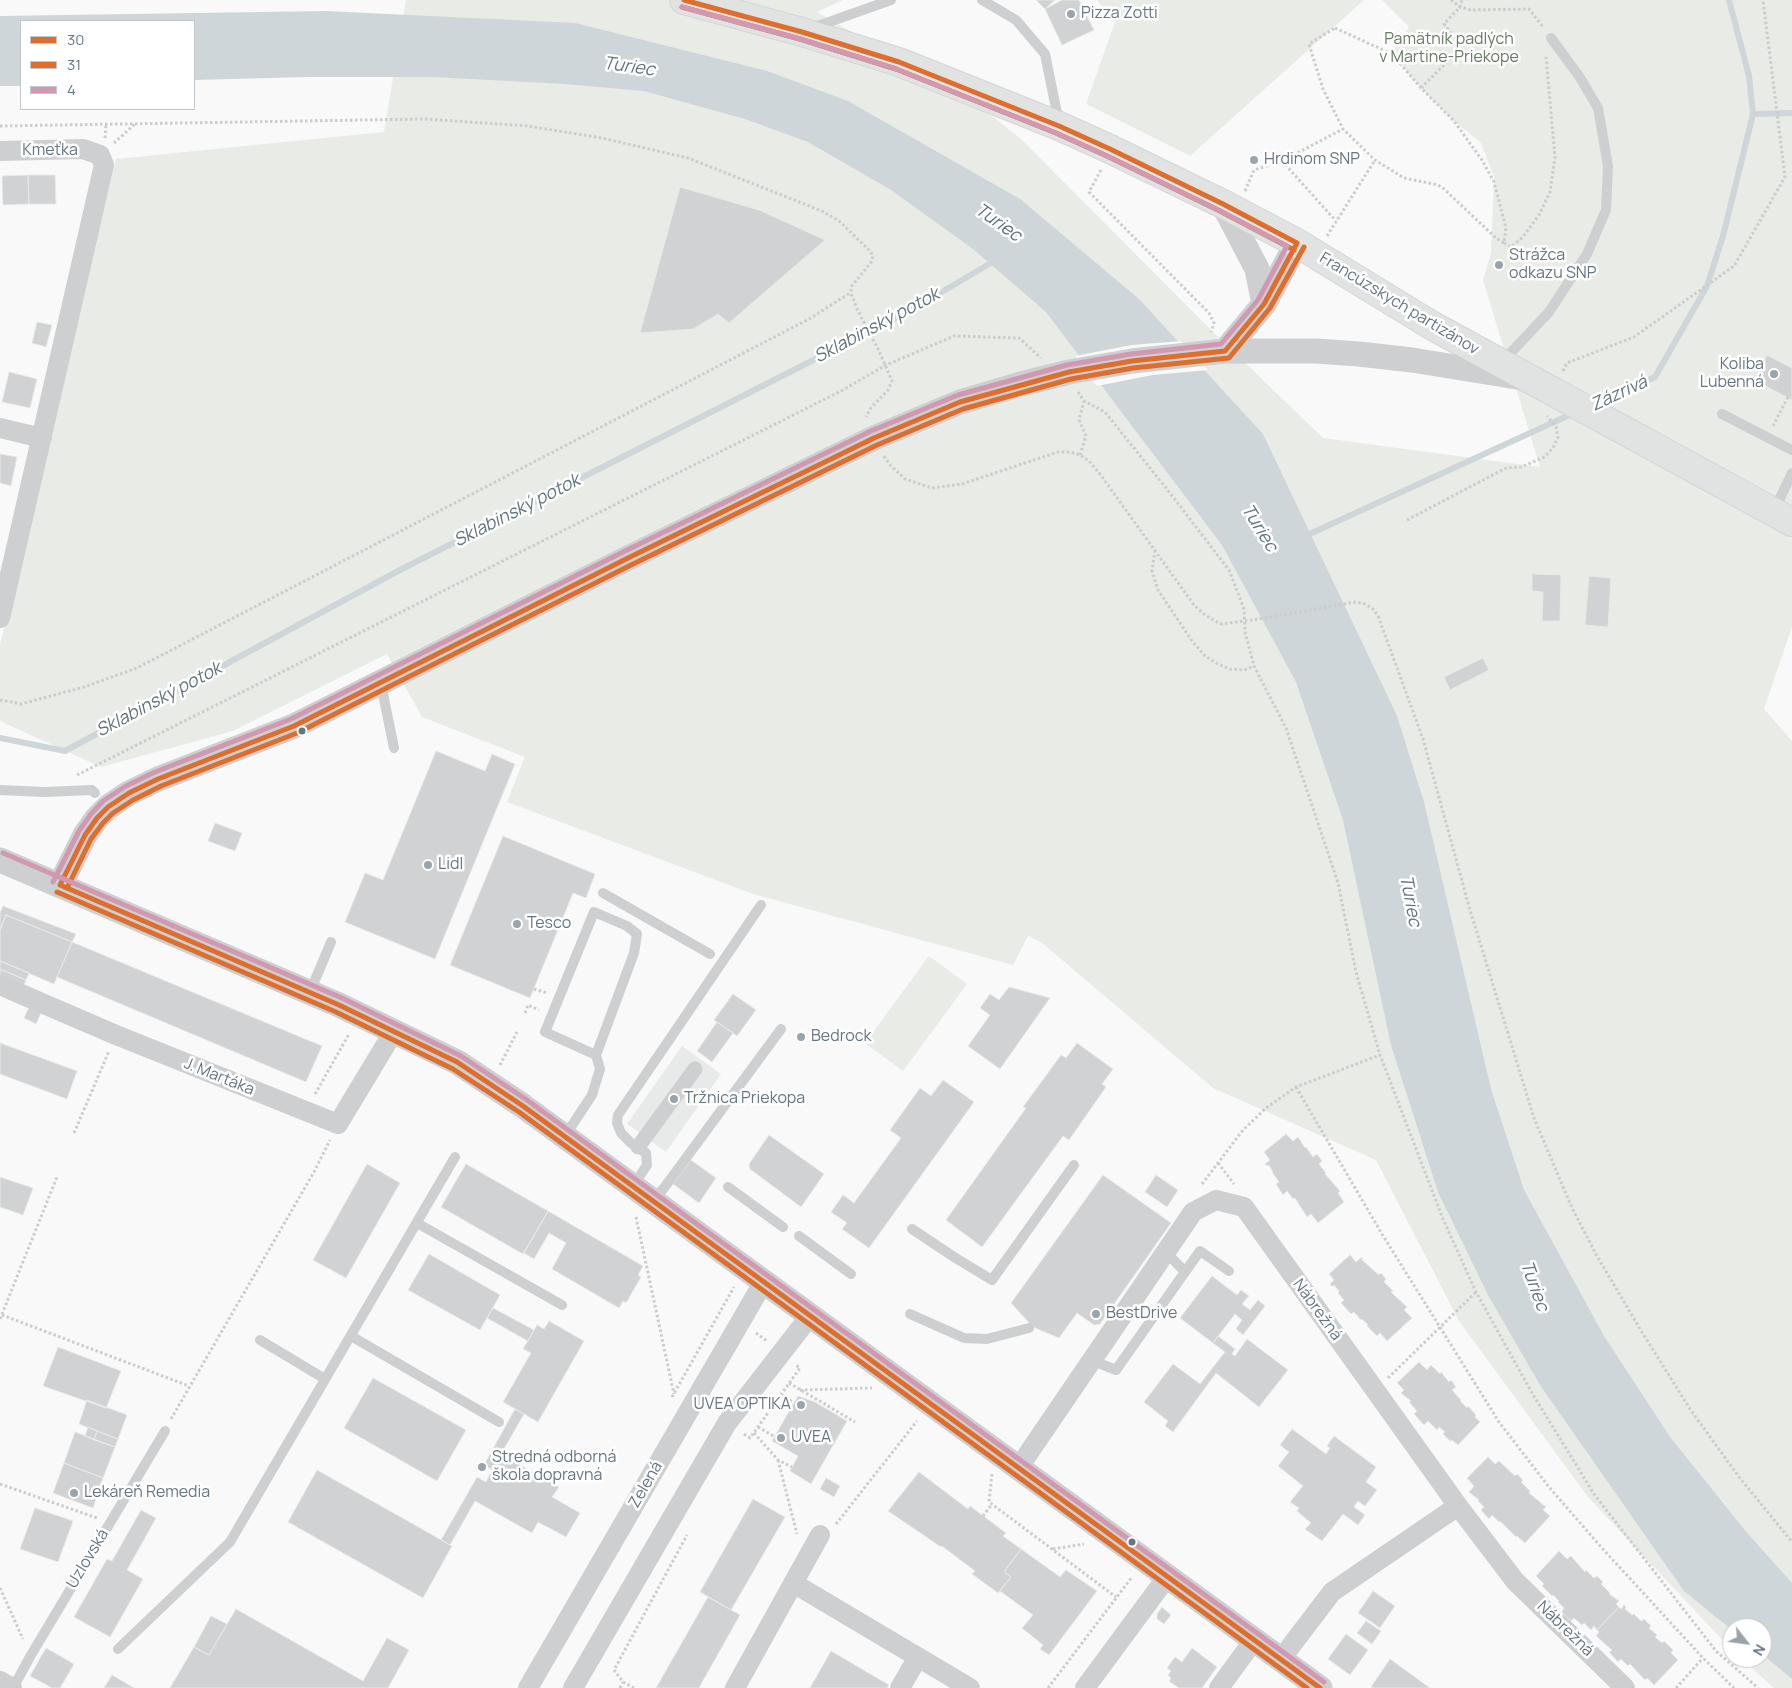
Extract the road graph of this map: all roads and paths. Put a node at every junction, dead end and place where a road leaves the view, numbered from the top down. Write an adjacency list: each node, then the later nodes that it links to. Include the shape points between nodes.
1 (684, 0): 8 (main road, Francúzskych partizánov)
2 (891, 0): 8 (lane)
3 (982, 0): 15 (lane, via 1016,20 1045,54)
4 (1452, 0): 7 (path)
5 (1462, 0): 7 (path)
6 (1763, 0): 34 (path, via 1785,177 1734,266 1634,337 1567,363)
7 (1460, 7): 9 (path, via 1470,10 1529,9); 11 (path, via 1444,24 1462,47)
8 (802, 32): 15 (main road, Francúzskych partizánov, via 900,62)
9 (1551, 38): 31 (lane, via 1598,108 1608,166 1606,210 1587,254 1549,312)
10 (1546, 56): 26 (path, via 1555,157 1550,192 1523,237 1512,247)
11 (1421, 88): 16 (path, via 1392,54 1335,28 1309,44 1323,89); 26 (path, via 1454,121 1494,182 1506,228)
12 (106, 124): 13 (path); 14 (path); 17 (path)
13 (136, 124): 17 (path); 27 (path, via 425,119 528,126 602,138 688,158 797,200 839,221 873,255 870,266 851,287)
14 (0, 126)
15 (1059, 126): 22 (main road, Francúzskych partizánov)
16 (1343, 129): 19 (path); 20 (path)
17 (103, 147): 18 (street, Kmeťka); 40 (street, via 104,165)
18 (0, 151)
19 (1375, 160): 23 (path); 26 (path, via 1404,178 1438,185)
20 (1282, 161): 22 (path, via 1254,170); 23 (path)
21 (1101, 169): 29 (path, via 1089,192 1209,314 1214,323)
22 (1234, 198): 25 (main road, Francúzskych partizánov); 28 (street, via 1257,269)
23 (1336, 220): 24 (path)
24 (1327, 237)
25 (1297, 243): 28 (street); 31 (main road, Francúzskych partizánov)
26 (1504, 243)
27 (850, 293): 32 (path); 52 (path, via 809,319 137,668 22,704)
28 (1264, 304): 29 (street)
29 (1212, 348): 33 (street, via 1359,354); 51 (street, via 1069,372 960,402 874,438)
30 (1039, 355): 32 (path, via 1019,338 954,336)
31 (1500, 364): 33 (main road, Francúzskych partizánov)
32 (886, 365): 38 (path, via 891,386 870,409); 54 (path, via 841,391)
33 (1526, 378): 34 (main road, Francúzskych partizánov)
34 (1554, 393): 45 (main road, Francúzskych partizánov); 46 (path, via 1543,412 1556,427 1558,437 1544,458 1520,467 1506,468)
35 (1788, 398): 36 (path)
36 (1782, 408)
37 (1722, 414): 42 (lane)
38 (866, 419)
39 (0, 428): 40 (street)
40 (42, 438): 48 (street)
41 (880, 450): 43 (path, via 905,479 932,488 962,484 1058,452)
42 (1792, 450)
43 (1080, 455): 47 (path, via 1100,474); 49 (path, via 1086,436 1079,420 1084,401 1105,412 1228,570 1244,609)
44 (1792, 473): 45 (lane)
45 (1783, 517)
46 (1406, 520)
47 (1155, 549): 49 (path, via 1204,615 1222,624); 50 (path, via 1152,570 1158,590 1192,641 1206,656 1230,669 1244,670)
48 (0, 618)
49 (1244, 620): 50 (path); 141 (path, via 1356,602 1373,608 1378,616 1418,723 1470,910 1534,1118 1572,1208 1635,1321 1690,1408 1739,1477)
50 (1254, 666): 75 (path, via 1286,728 1338,883 1356,972)
51 (381, 683): 53 (lane); 58 (street, via 294,726 130,793 96,818)
52 (0, 700)
53 (394, 748)
54 (75, 778)
55 (0, 790): 56 (lane, via 92,790)
56 (94, 793)
57 (0, 860): 58 (street)
58 (60, 885): 67 (street)
59 (603, 893): 61 (lane)
60 (761, 905): 83 (lane, via 618,1116 621,1133)
61 (644, 915): 62 (lane); 64 (lane)
62 (637, 934): 74 (lane, via 634,954); 74 (lane, via 627,926 594,912 545,1032)
63 (331, 942): 67 (lane)
64 (710, 954)
65 (0, 985): 73 (street, J. Martáka)
66 (534, 988): 68 (path)
67 (310, 993): 71 (street)
68 (547, 993)
69 (351, 1029): 79 (path)
70 (781, 1029): 88 (lane, via 664,1188)
71 (394, 1031): 80 (street); 82 (street, via 457,1062)
72 (517, 1032): 76 (path)
73 (116, 1035): 79 (street, J. Martáka); 81 (path)
74 (596, 1055): 82 (lane, via 600,1068 592,1095)
75 (1380, 1055): 78 (path); 99 (path, via 1443,1219)
76 (499, 1068)
77 (695, 1069): 83 (street)
78 (1296, 1087): 89 (path, via 1266,1108 1243,1130 1188,1204); 106 (path)
79 (305, 1112): 80 (street, J. Martáka)
80 (338, 1124): 116 (path, via 314,1172)
81 (74, 1133)
82 (565, 1136): 88 (street)
83 (638, 1147): 88 (lane, via 646,1153 647,1165)
84 (455, 1157): 90 (lane)
85 (1074, 1165): 92 (lane, via 992,1280)
86 (57, 1177): 102 (path)
87 (728, 1187): 91 (lane)
88 (640, 1199): 98 (street); 119 (path)
89 (1194, 1212): 94 (street, Nábrežná); 135 (street, Nábrežná, via 1216,1200 1244,1207)
90 (417, 1223): 100 (lane); 108 (lane)
91 (784, 1227)
92 (912, 1229)
93 (799, 1236): 97 (lane)
94 (1165, 1252): 96 (lane); 111 (street, Nábrežná)
95 (1229, 1271): 96 (lane, via 1200,1252)
96 (1185, 1272): 111 (lane, via 1116,1370)
97 (851, 1274)
98 (763, 1283): 103 (street); 158 (street, Zelená)
99 (1476, 1292): 106 (path); 172 (path, via 1532,1393 1594,1494 1716,1651)
100 (562, 1305)
101 (910, 1314): 105 (lane, via 964,1338 987,1339)
102 (2, 1315): 104 (path); 116 (path)
103 (810, 1316): 131 (street); 159 (street, via 727,1423)
104 (0, 1319)
105 (1028, 1328)
106 (1439, 1328): 113 (path); 153 (path, via 1499,1422 1549,1487)
107 (754, 1331): 110 (path)
108 (350, 1336): 114 (lane); 122 (lane)
109 (260, 1340): 114 (lane)
110 (773, 1346)
111 (1091, 1360): 131 (street, Nábrežná)
112 (791, 1361): 115 (path, via 800,1368)
113 (1401, 1366)
114 (326, 1379): 150 (lane, via 230,1542)
115 (789, 1383): 118 (path); 120 (path)
116 (189, 1386): 125 (path)
117 (876, 1388): 118 (path)
118 (800, 1390): 123 (path)
119 (674, 1393)
120 (781, 1395): 121 (path); 124 (path)
121 (794, 1403)
122 (499, 1422)
123 (855, 1422)
124 (758, 1427): 127 (path); 128 (path)
125 (164, 1430): 137 (lane, Uzlovská)
126 (743, 1433): 127 (path, via 750,1438)
127 (754, 1433): 129 (path)
128 (775, 1437)
129 (778, 1460): 130 (path); 140 (path)
130 (792, 1467)
131 (1019, 1467): 145 (street)
132 (992, 1474): 134 (path, via 989,1502)
133 (0, 1484): 137 (path)
134 (992, 1504): 136 (path); 143 (path)
135 (1458, 1506): 154 (street, via 1332,1592); 169 (street, Nábrežná, via 1515,1581)
136 (983, 1516)
137 (110, 1522): 151 (lane, Uzlovská)
138 (691, 1528): 156 (path, via 614,1670)
139 (820, 1534): 146 (street)
140 (798, 1537)
141 (1792, 1542)
142 (1086, 1544): 143 (path)
143 (1052, 1549): 148 (path)
144 (1131, 1577): 148 (path)
145 (1167, 1577): 149 (street); 166 (street)
146 (793, 1583): 152 (street); 162 (street)
147 (0, 1588): 151 (path)
148 (1116, 1597): 165 (path)
149 (1254, 1640): 154 (street); 167 (street)
150 (118, 1649)
151 (31, 1655): 157 (lane, Uzlovská)
152 (918, 1657): 163 (street); 164 (street)
153 (1702, 1658): 170 (path); 171 (path)
154 (1281, 1659): 168 (street)
155 (0, 1681): 157 (street, Uzlovská)
156 (623, 1682): 160 (path); 161 (path)
157 (13, 1688)
158 (528, 1688)
159 (573, 1688)
160 (620, 1688)
161 (634, 1688)
162 (735, 1688)
163 (900, 1688)
164 (970, 1688)
165 (1048, 1688)
166 (1085, 1688)
167 (1219, 1688)
168 (1320, 1688)
169 (1625, 1688)
170 (1676, 1688)
171 (1734, 1688)
172 (1758, 1688)

